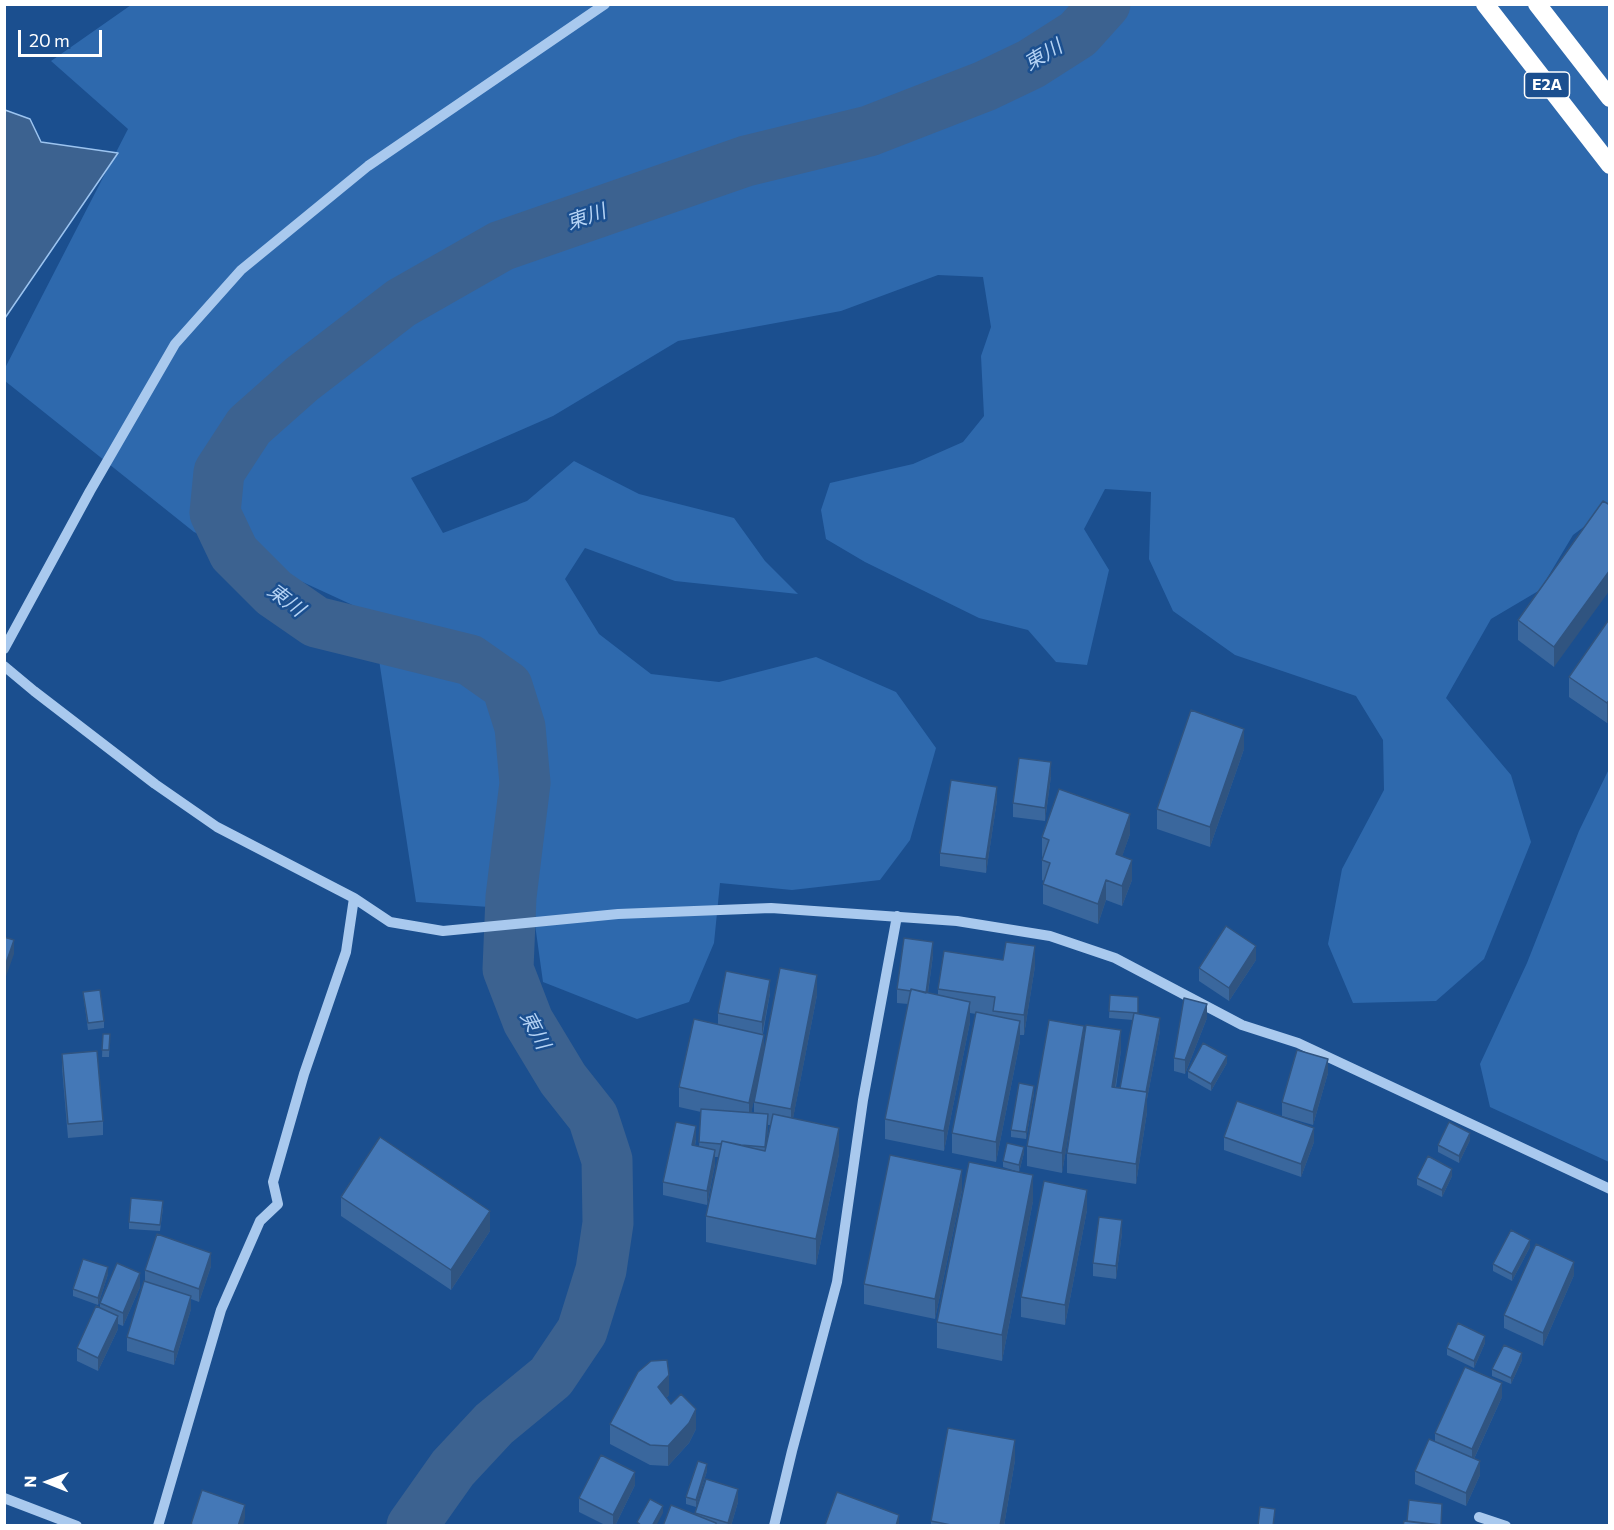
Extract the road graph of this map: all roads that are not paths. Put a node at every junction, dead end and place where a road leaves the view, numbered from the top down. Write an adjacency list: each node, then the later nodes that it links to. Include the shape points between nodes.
1 (605, 4): 6 (street, via 369,166 241,270 175,344)
2 (1485, 4): 5 (highway, E2A)
3 (1537, 4): 4 (highway, E2A)
4 (1610, 98)
5 (1610, 165)
6 (4, 649)
7 (4, 666): 8 (street, via 155,784 217,827)
8 (354, 898): 9 (street, via 390,922 442,931 618,914 771,908); 14 (street, via 346,952 304,1074 273,1182 278,1204 260,1221 221,1310)
9 (897, 916): 10 (street, via 1050,936 1115,958 1242,1025 1298,1043); 15 (street, via 863,1100 837,1281)
10 (1610, 1189)
11 (4, 1498): 13 (street)
12 (1479, 1517): 16 (street)
13 (77, 1526)
14 (158, 1526)
15 (774, 1526)
16 (1506, 1526)

